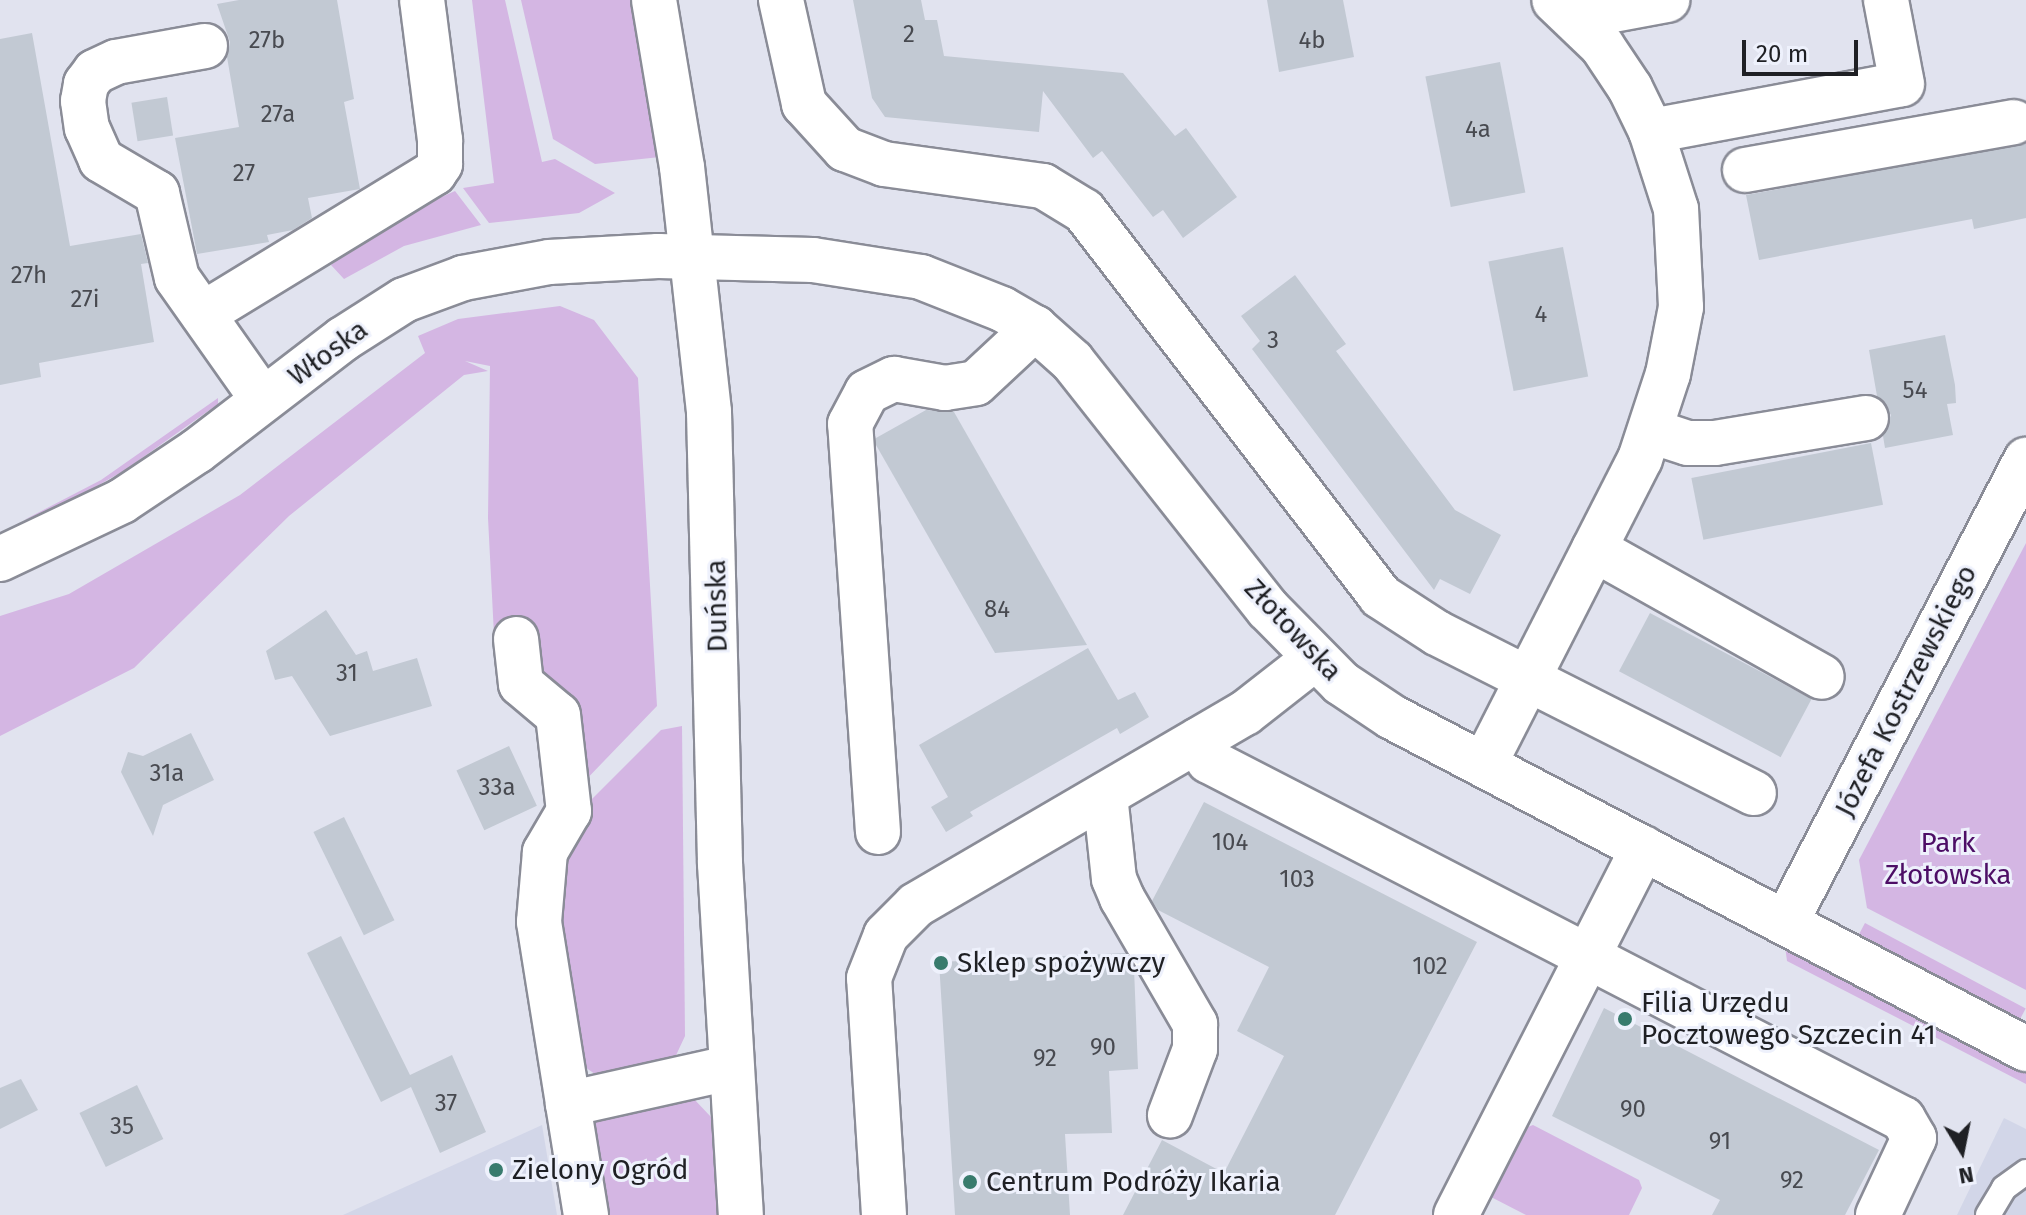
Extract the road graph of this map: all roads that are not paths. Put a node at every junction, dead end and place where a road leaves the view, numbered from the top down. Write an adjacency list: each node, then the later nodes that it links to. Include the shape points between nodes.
1 (422, 0): 16 (street, via 440,164 423,182)
2 (654, 0): 15 (street, Duńska)
3 (781, 0): 27 (street, via 801,94 830,137 866,160 1043,186 1074,201 1365,580 1411,618)
4 (1667, 0): 6 (street)
5 (1886, 0): 8 (street)
6 (1565, 9): 11 (street, via 1623,76)
7 (205, 46): 16 (street, via 104,66 86,84 83,101 87,128 101,160 157,193 169,258)
8 (1902, 84): 9 (street); 12 (street)
9 (1776, 108): 11 (street); 13 (street)
10 (2014, 122): 12 (street)
11 (1651, 131): 20 (street, via 1676,209 1682,292 1674,347)
12 (1913, 140): 13 (street)
13 (1788, 163): 14 (street)
14 (1745, 170)
15 (694, 256): 17 (street, Złotowska, via 813,260 921,277 965,292); 18 (street, Włoska, via 549,262 463,278 404,300); 37 (street, Duńska, via 717,572)
16 (203, 314): 18 (street)
17 (1035, 328): 25 (street, Złotowska, via 1100,391 1268,609); 32 (street, via 976,383 945,388 894,379 867,392 850,424)
18 (263, 400): 23 (street, Włoska, via 122,501)
19 (1866, 418): 20 (street, via 1715,443 1688,443)
20 (1651, 431): 22 (street)
21 (2026, 460): 34 (street, Józefa Kostrzewskiego)
22 (1594, 549): 26 (street); 27 (street)
23 (0, 559)
24 (516, 639): 38 (street, via 521,684 558,715 569,811 545,852 539,922)
25 (1314, 659): 28 (street, via 1245,713); 29 (street, Złotowska, via 1392,717)
26 (1822, 677)
27 (1525, 678): 29 (street); 30 (street)
28 (1199, 740): 31 (street); 35 (street, via 1209,761)
29 (1484, 765): 33 (street, Złotowska)
30 (1754, 793)
31 (1105, 795): 39 (street, via 1114,879 1195,1024 1195,1049); 43 (street, via 916,905 899,919 874,957 869,978)
32 (878, 832)
33 (1643, 848): 34 (street, Złotowska); 35 (street)
34 (1786, 922): 36 (street, Złotowska)
35 (1587, 956): 44 (street); 45 (street, via 1903,1119 1914,1138)
36 (2026, 1049)
37 (729, 1068): 38 (street); 42 (street, Duńska)
38 (568, 1104): 41 (street)
39 (1170, 1115)
40 (2026, 1172): 46 (lane, via 2004,1188)
41 (586, 1215)
42 (741, 1215)
43 (884, 1215)
44 (1456, 1215)
45 (1878, 1215)
46 (1988, 1215)

